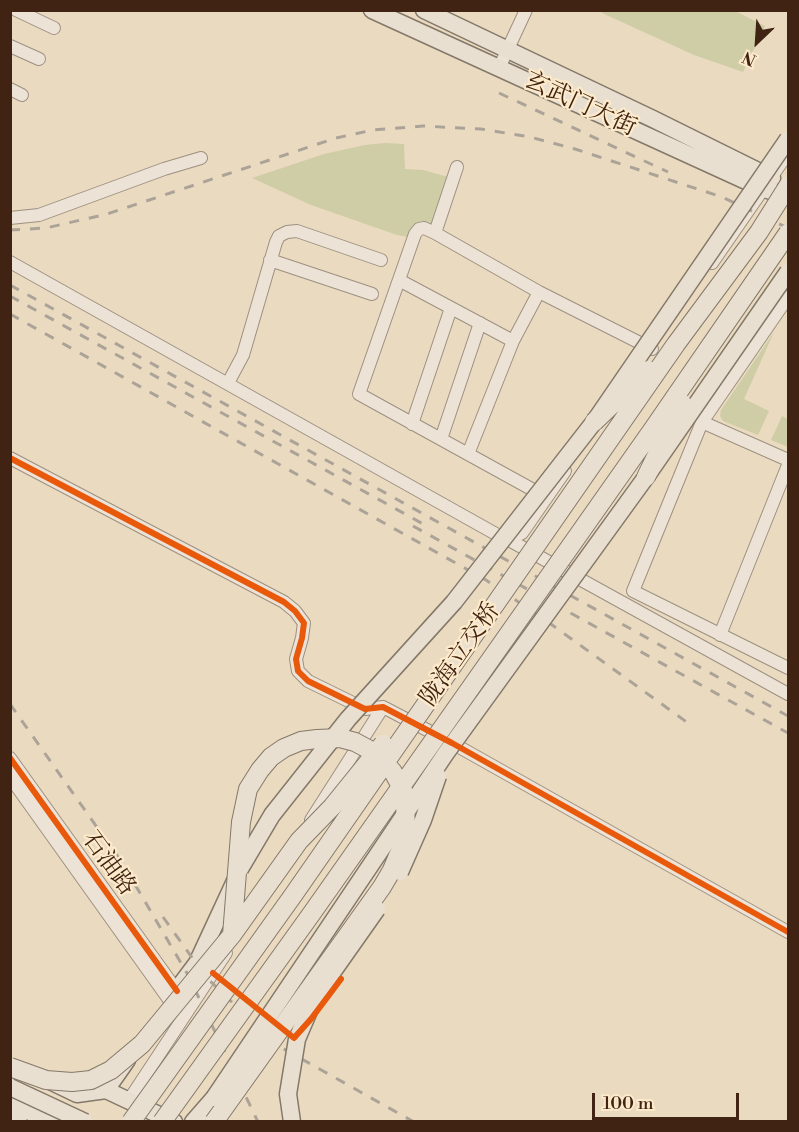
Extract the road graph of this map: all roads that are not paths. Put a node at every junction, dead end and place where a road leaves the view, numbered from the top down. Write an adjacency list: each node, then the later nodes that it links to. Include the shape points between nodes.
1 (16, 10): 5 (street)
2 (372, 10): 9 (main road, 玄武门大街)
3 (424, 10): 7 (main road, 玄武门大街)
4 (526, 10): 7 (street)
5 (54, 28)
6 (10, 46): 8 (street)
7 (508, 50): 9 (street); 16 (main road, 玄武门大街)
8 (39, 59)
9 (499, 68): 16 (main road, 玄武门大街)
10 (10, 89): 11 (street)
11 (22, 95)
12 (789, 139): 38 (main road, bridge)
13 (789, 153): 16 (street)
14 (201, 158): 18 (street, via 39,215)
15 (457, 167): 19 (street)
16 (778, 185): 17 (main road, 玄武门大街); 33 (highway, 陇海立交桥, bridge, via 759,232); 34 (street)
17 (789, 196)
18 (10, 218)
19 (435, 233): 26 (street, via 424,228 415,234); 27 (street)
20 (789, 233): 35 (highway, 陇海立交桥, bridge)
21 (270, 260): 22 (street, via 279,236 297,231); 28 (street); 36 (street, via 243,355)
22 (381, 260)
23 (10, 262): 36 (street)
24 (789, 272): 37 (main road, bridge)
25 (789, 277): 37 (street)
26 (399, 280): 30 (street); 40 (street, via 359,394)
27 (539, 292): 32 (street); 34 (street)
28 (372, 294)
29 (789, 297): 39 (street)
30 (451, 308): 31 (street); 40 (street)
31 (480, 323): 32 (street); 41 (street)
32 (513, 341): 42 (street)
33 (676, 344): 38 (highway, bridge); 50 (highway, 陇海立交桥, bridge)
34 (652, 349): 47 (street)
35 (708, 350): 46 (highway, bridge); 74 (highway, 陇海立交桥, bridge)
36 (228, 383): 48 (street)
37 (699, 401): 46 (main road, bridge); 49 (street)
38 (594, 422): 60 (main road, bridge, via 454,602 348,718 272,815 240,869 197,963)
39 (702, 422): 44 (street); 51 (street, via 633,591)
40 (412, 424): 41 (street)
41 (441, 439): 42 (street)
42 (468, 454): 47 (street)
43 (10, 458): 54 (street, via 284,602 304,623 296,659 298,671 308,681 365,709)
44 (789, 460)
45 (789, 465): 51 (street)
46 (646, 477): 55 (main road, bridge)
47 (547, 497): 48 (street, via 522,533)
48 (509, 540): 49 (street)
49 (573, 575): 53 (street)
50 (484, 622): 59 (highway, bridge, via 299,842); 73 (highway, 陇海立交桥, bridge)
51 (720, 635): 52 (street)
52 (789, 668)
53 (789, 694)
54 (383, 707): 58 (street); 66 (street)
55 (446, 753): 76 (main road, bridge, via 214,1098); 78 (main road, bridge, via 397,879 315,997 297,1039 288,1094)
56 (10, 758): 60 (street, 石油路)
57 (10, 777): 60 (street, 石油路)
58 (789, 932)
59 (232, 934): 62 (highway, bridge, via 142,1044 111,1070 91,1080 72,1082 46,1080); 77 (highway, bridge, via 248,789 271,757 301,741 340,738 379,756 399,781 405,802 406,831 396,861 382,887)
60 (173, 996): 64 (main road)
61 (10, 1062): 65 (main road)
62 (10, 1067)
63 (10, 1087): 72 (main road, bridge)
64 (106, 1090): 65 (main road); 66 (main road)
65 (77, 1094): 71 (main road, via 60,1115)
66 (129, 1100): 75 (main road)
67 (10, 1102): 70 (main road)
68 (10, 1118): 69 (main road)
69 (19, 1122)
70 (51, 1122)
71 (60, 1122)
72 (85, 1122)
73 (131, 1122)
74 (162, 1122)
75 (174, 1122)
76 (193, 1122)
77 (214, 1122)
78 (292, 1122)

